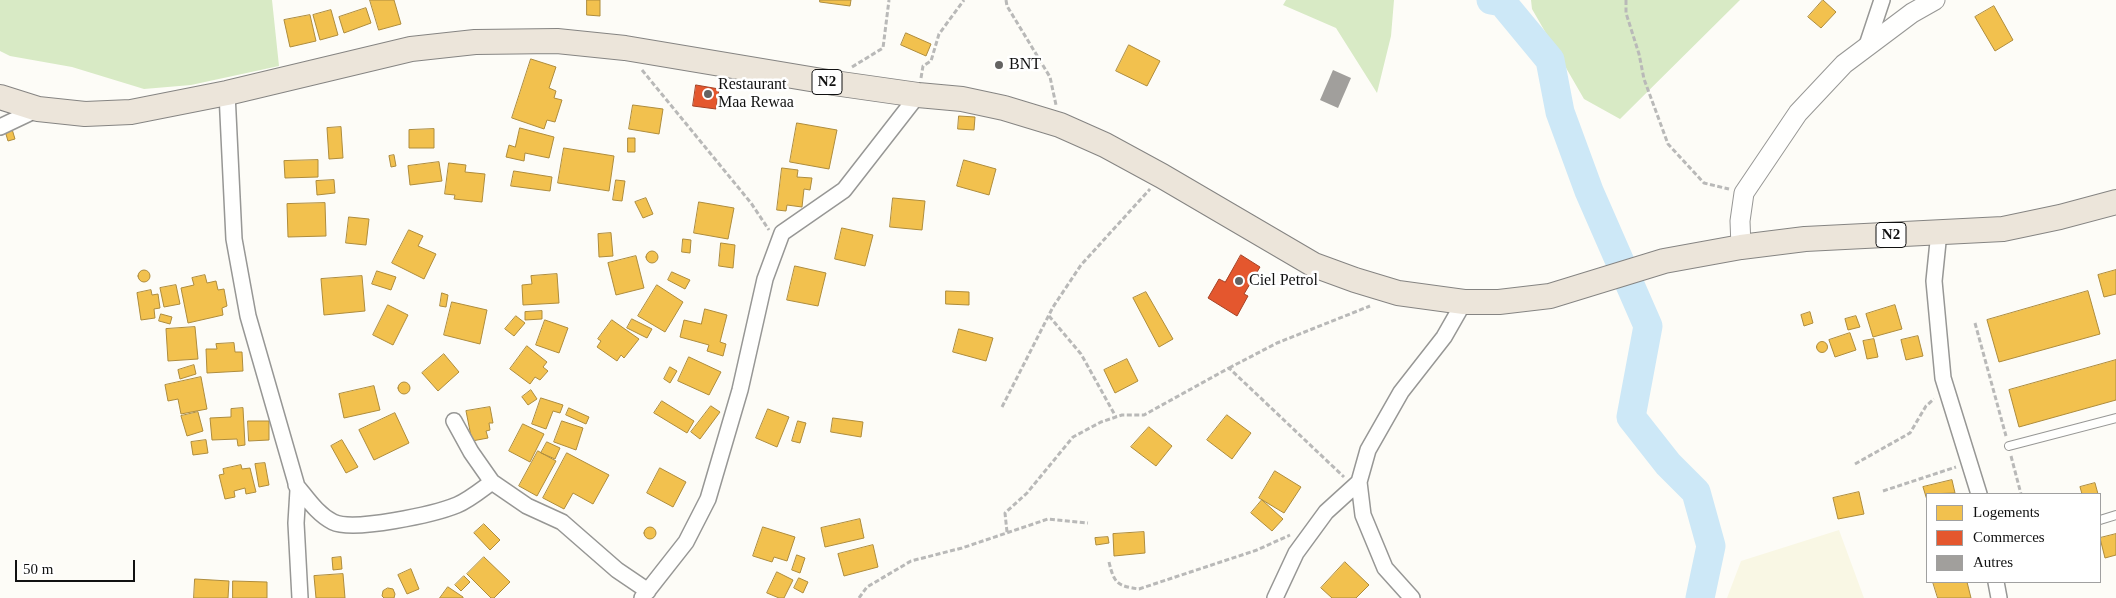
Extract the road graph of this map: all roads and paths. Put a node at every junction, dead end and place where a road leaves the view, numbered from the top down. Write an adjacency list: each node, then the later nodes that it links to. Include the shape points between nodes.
1 (889, 0): 9 (path, via 882,48 850,68)
2 (964, 0): 11 (path, via 939,34 931,61 923,66)
3 (1006, 0): 14 (path, via 1050,77)
4 (1626, 0): 17 (path, via 1626,13 1644,79 1668,144 1704,183)
5 (1882, 0): 8 (street)
6 (1934, 0): 8 (street)
7 (625, 48): 9 (highway, N2); 10 (highway, N2, via 557,40 466,43 411,49); 20 (path)
8 (1866, 48): 17 (street, via 1844,64 1798,113)
9 (834, 83): 11 (highway, N2)
10 (227, 93): 13 (highway, N2, via 131,112 85,114); 36 (street, via 234,239 248,316)
11 (918, 95): 14 (highway, N2, via 970,100); 20 (street, via 844,190 782,233)
12 (0, 97): 13 (highway, N2)
13 (38, 109): 15 (street)
14 (1060, 125): 16 (highway, N2)
15 (0, 126)
16 (1162, 176): 22 (highway, N2, via 1314,265); 24 (path, via 1081,265)
17 (1744, 193): 21 (street)
18 (2116, 202): 19 (highway, N2, via 2003,229)
19 (1939, 232): 21 (highway, N2, via 1805,239); 27 (street, via 1934,281)
20 (779, 241): 48 (street, via 765,280 740,390 708,499 686,542)
21 (1741, 247): 23 (highway, N2, via 1664,261 1550,296)
22 (1398, 293): 23 (highway, N2); 26 (path, via 1277,343)
23 (1464, 302): 37 (street, via 1444,337 1401,392 1368,450)
24 (1049, 316): 28 (path); 29 (path, via 1081,354)
25 (1975, 323): 32 (path)
26 (1229, 368): 29 (path, via 1144,415); 37 (path)
27 (1945, 387): 33 (street); 34 (path, via 1926,406 1910,433)
28 (1002, 407)
29 (1116, 417): 45 (path, via 1073,437 1027,493 1005,513)
30 (2116, 418): 32 (lane)
31 (454, 421): 35 (street)
32 (2009, 446): 40 (path)
33 (1969, 462): 38 (path); 39 (street)
34 (1855, 464)
35 (492, 482): 36 (street, via 457,505 394,521 360,525 334,523 314,507); 48 (street, via 527,506 562,522)
36 (296, 484): 49 (street)
37 (1356, 484): 51 (street, via 1329,507 1296,553); 52 (street, via 1363,515 1386,568)
38 (1883, 491)
39 (1979, 493)
40 (2021, 493)
41 (2116, 515): 42 (lane)
42 (2101, 520)
43 (1088, 523): 45 (path, via 1048,519)
44 (1297, 530): 46 (path, via 1257,550 1139,589 1122,586 1113,579)
45 (1006, 532): 50 (path, via 912,561 867,587)
46 (1109, 562)
47 (1996, 583): 53 (street)
48 (645, 594)
49 (300, 598)
50 (858, 598)
51 (1275, 598)
52 (1412, 598)
53 (1999, 598)

